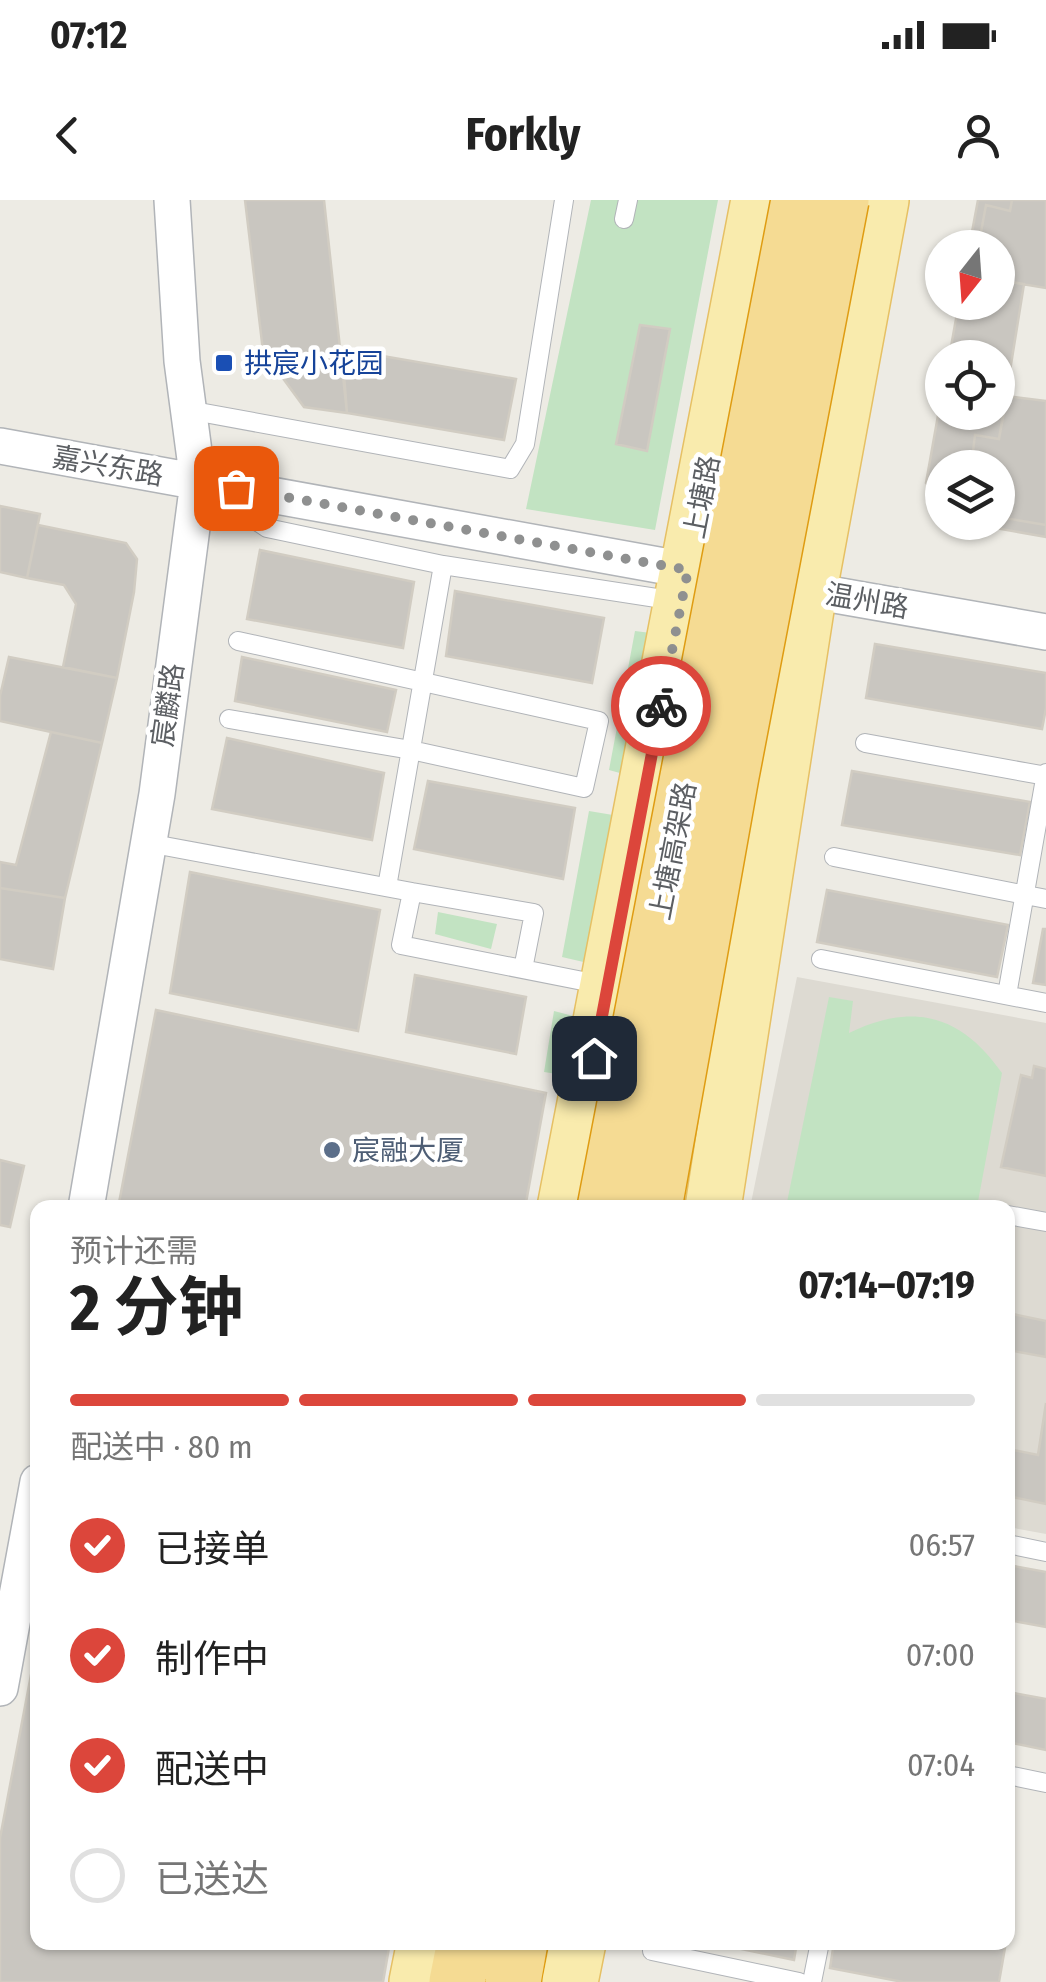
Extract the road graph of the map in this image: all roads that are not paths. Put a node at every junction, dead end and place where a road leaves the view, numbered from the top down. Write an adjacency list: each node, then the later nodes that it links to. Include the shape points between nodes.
1 (172, 200): 7 (street, 宸麟路)
2 (564, 200): 7 (lane, via 525,444 510,469)
3 (759, 200): 11 (main road, 上塘路)
4 (799, 200): 33 (highway, 上塘高架路, bridge)
5 (841, 200): 34 (highway, 上塘高架路, bridge)
6 (880, 200): 12 (main road)
7 (188, 410): 9 (street, 宸麟路)
8 (0, 446): 9 (street, 嘉兴东路)
9 (198, 482): 10 (lane, via 267,528); 11 (street, 嘉兴东路); 20 (street, 宸麟路)
10 (442, 565): 11 (lane); 15 (lane)
11 (684, 586): 12 (street, 温州路); 28 (main road, 上塘路)
12 (809, 590): 13 (street, 温州路); 35 (main road)
13 (1046, 632)
14 (238, 640): 15 (lane)
15 (422, 682): 18 (lane); 18 (lane, via 599,722 584,788)
16 (229, 719): 18 (lane)
17 (865, 744): 19 (lane)
18 (411, 750): 22 (lane)
19 (1046, 775): 24 (lane)
20 (148, 843): 22 (lane); 31 (street, 宸麟路)
21 (834, 857): 24 (lane)
22 (388, 887): 23 (lane)
23 (412, 892): 27 (lane, via 401,945); 27 (lane, via 534,912)
24 (1025, 895): 25 (lane); 29 (lane)
25 (1046, 899)
26 (820, 960): 29 (lane)
27 (524, 969): 28 (lane)
28 (608, 986): 32 (main road, 上塘路)
29 (1007, 995): 30 (lane)
30 (1046, 1003)
31 (87, 1200)
32 (567, 1200)
33 (607, 1200)
34 (655, 1200)
35 (713, 1200)
36 (1015, 1216): 37 (lane)
37 (1046, 1222)
38 (30, 1525): 41 (street)
39 (1015, 1545): 40 (lane)
40 (1046, 1552)
41 (0, 1688)
42 (1015, 1777): 43 (lane)
43 (1046, 1784)
44 (423, 1950): 50 (main road)
45 (464, 1950): 51 (highway)
46 (519, 1950): 52 (highway)
47 (576, 1950): 53 (main road)
48 (818, 1950): 55 (lane)
49 (652, 1952): 54 (lane)
50 (417, 1982)
51 (458, 1982)
52 (513, 1982)
53 (570, 1982)
54 (798, 1982)
55 (812, 1982)

